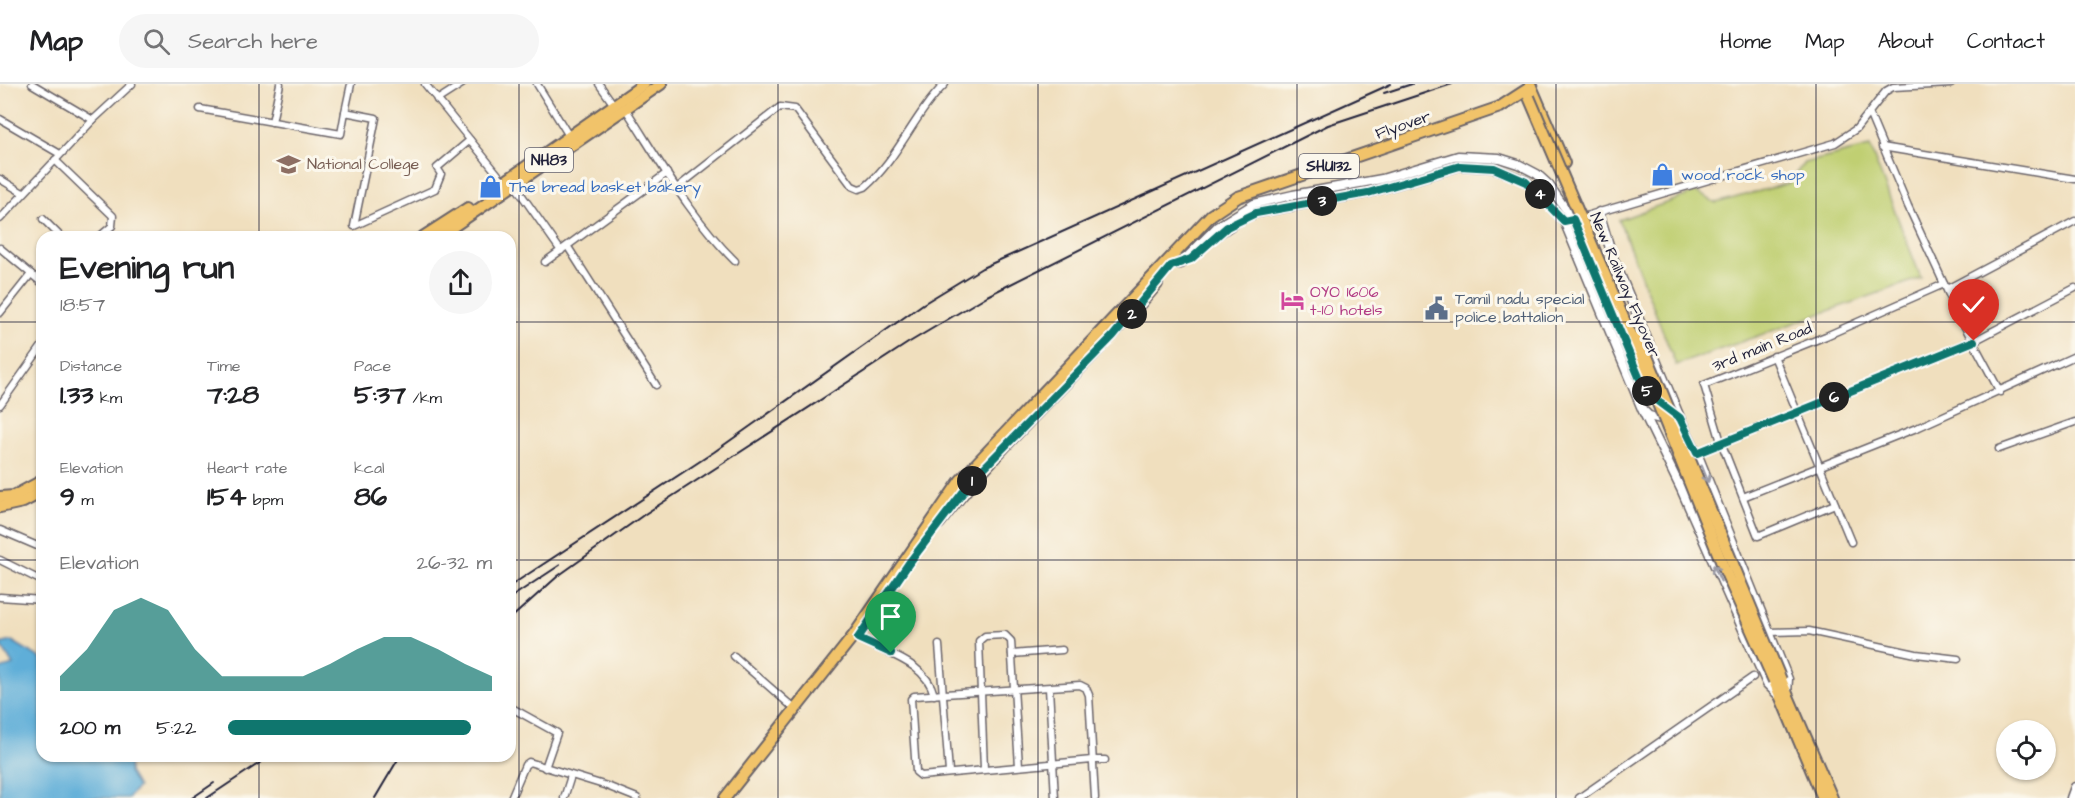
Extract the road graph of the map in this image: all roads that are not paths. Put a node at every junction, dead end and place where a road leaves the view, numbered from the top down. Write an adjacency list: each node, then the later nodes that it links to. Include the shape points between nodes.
1 (32, 84): 20 (street)
2 (132, 84): 20 (street)
3 (280, 84): 21 (street)
4 (351, 84): 17 (street)
5 (425, 84): 14 (street)
6 (462, 84): 14 (street)
7 (537, 84): 22 (street)
8 (600, 84): 15 (street)
9 (644, 84): 15 (main road, NH83)
10 (661, 84): 15 (main road, NH83)
11 (945, 84): 31 (street, via 927,101 865,187 852,186 795,109 787,106 780,107)
12 (1952, 84): 18 (street, via 1893,87)
13 (1529, 89): 45 (main road, Flyover, via 1502,111 1456,129 1240,202 1215,217); 89 (main road, New Railway Flyover, bridge, via 1552,133); 89 (main road, New Railway Flyover, bridge, via 1723,566)
14 (437, 100): 23 (street)
15 (620, 104): 22 (main road, NH83); 27 (street); 30 (main road, NH83)
16 (200, 110): 21 (street)
17 (345, 112): 21 (street, via 341,134); 23 (street, via 376,118 354,226 435,189 441,174 437,168)
18 (1869, 113): 24 (street); 33 (street, via 1856,129 1835,143)
19 (0, 119): 25 (street)
20 (93, 120): 25 (street)
21 (272, 122)
22 (569, 136): 30 (main road, NH83)
23 (470, 140): 30 (street)
24 (1882, 147): 29 (street); 50 (street)
25 (60, 154): 26 (street)
26 (55, 160): 32 (street); 40 (street, via 113,216 112,226)
27 (667, 173): 31 (street); 44 (street)
28 (0, 179): 32 (street)
29 (2075, 179)
30 (509, 183): 38 (main road, NH83); 44 (street)
31 (678, 187): 46 (street)
32 (23, 193): 34 (street)
33 (1599, 212): 36 (street); 62 (street, via 1612,255)
34 (0, 219)
35 (43, 219): 39 (street)
36 (1569, 220): 45 (street, via 1518,178 1494,168 1460,166 1368,193 1256,213 1227,227 1191,259); 45 (street, via 1549,185 1518,164 1477,155 1458,156 1382,179 1254,204); 60 (street); 62 (street, via 1648,394)
37 (2075, 221): 50 (street, 3rd main Road)
38 (449, 224): 41 (main road, NH83); 42 (main road, NH83)
39 (55, 231)
40 (106, 231)
41 (435, 231)
42 (443, 231)
43 (0, 248): 48 (street)
44 (564, 249): 47 (street); 57 (street)
45 (1180, 256): 82 (main road, Flyover, via 960,481)
46 (735, 261)
47 (545, 262)
48 (32, 274): 49 (street); 52 (street)
49 (36, 278)
50 (1945, 286): 53 (street); 56 (street, 3rd main Road)
51 (2075, 288): 53 (street)
52 (0, 313)
53 (1974, 341): 58 (street); 61 (street)
54 (36, 354): 59 (street)
55 (2075, 356): 58 (street)
56 (1774, 357): 61 (street); 64 (street, 3rd main Road, via 1704,386)
57 (656, 385)
58 (2000, 392): 67 (street)
59 (0, 405)
60 (1642, 409): 62 (street, via 1649,416); 95 (street, one-way to 60, via 1767,684)
61 (1797, 412): 64 (street); 67 (street)
62 (1680, 420): 66 (street)
63 (2075, 422): 65 (street)
64 (1721, 442): 66 (street); 69 (street, 3rd main Road)
65 (1999, 449)
66 (1697, 453): 81 (street, one-way to 81)
67 (1820, 469): 69 (street); 72 (street)
68 (36, 484): 70 (main road, via 14,496)
69 (1743, 497): 72 (street, 3rd main Road, via 1758,536)
70 (0, 498)
71 (36, 498): 73 (main road)
72 (1835, 504): 75 (street)
73 (0, 507)
74 (0, 530): 76 (street)
75 (1851, 542)
76 (36, 545)
77 (0, 560): 78 (street)
78 (36, 578)
79 (0, 597): 80 (street)
80 (36, 600)
81 (1769, 632): 87 (street, via 1809,631); 95 (street, via 1788,679)
82 (856, 636): 94 (street, via 919,670); 97 (main road); 113 (main road)
83 (939, 645): 93 (street)
84 (1062, 650): 85 (street)
85 (1012, 654): 90 (street); 92 (street, via 1010,637 981,637)
86 (735, 656): 97 (street)
87 (1958, 659)
88 (1753, 677): 116 (street)
89 (1778, 680): 95 (main road, New Railway Flyover)
90 (1012, 688): 91 (street); 92 (street); 101 (street)
91 (1049, 688): 98 (street, via 1086,688); 100 (street)
92 (981, 691): 93 (street); 103 (street)
93 (943, 694): 94 (street); 104 (street)
94 (934, 695): 104 (street, via 911,699 916,772 921,776)
95 (1784, 695): 117 (main road); 118 (main road)
96 (516, 710): 102 (street, via 557,733)
97 (796, 710): 112 (main road)
98 (1092, 760): 99 (street); 100 (street); 115 (street)
99 (1106, 760)
100 (1053, 763): 101 (street); 114 (street)
101 (1019, 766): 103 (street)
102 (545, 768): 105 (street); 108 (street, via 526,763)
103 (984, 769): 104 (street)
104 (949, 772)
105 (572, 776): 107 (street); 109 (street)
106 (2075, 787): 119 (street)
107 (619, 790): 110 (street); 111 (street)
108 (511, 798)
109 (564, 798)
110 (616, 798)
111 (637, 798)
112 (725, 798)
113 (732, 798)
114 (1055, 798)
115 (1095, 798)
116 (1579, 798)
117 (1823, 798)
118 (1832, 798)
119 (2071, 798)

